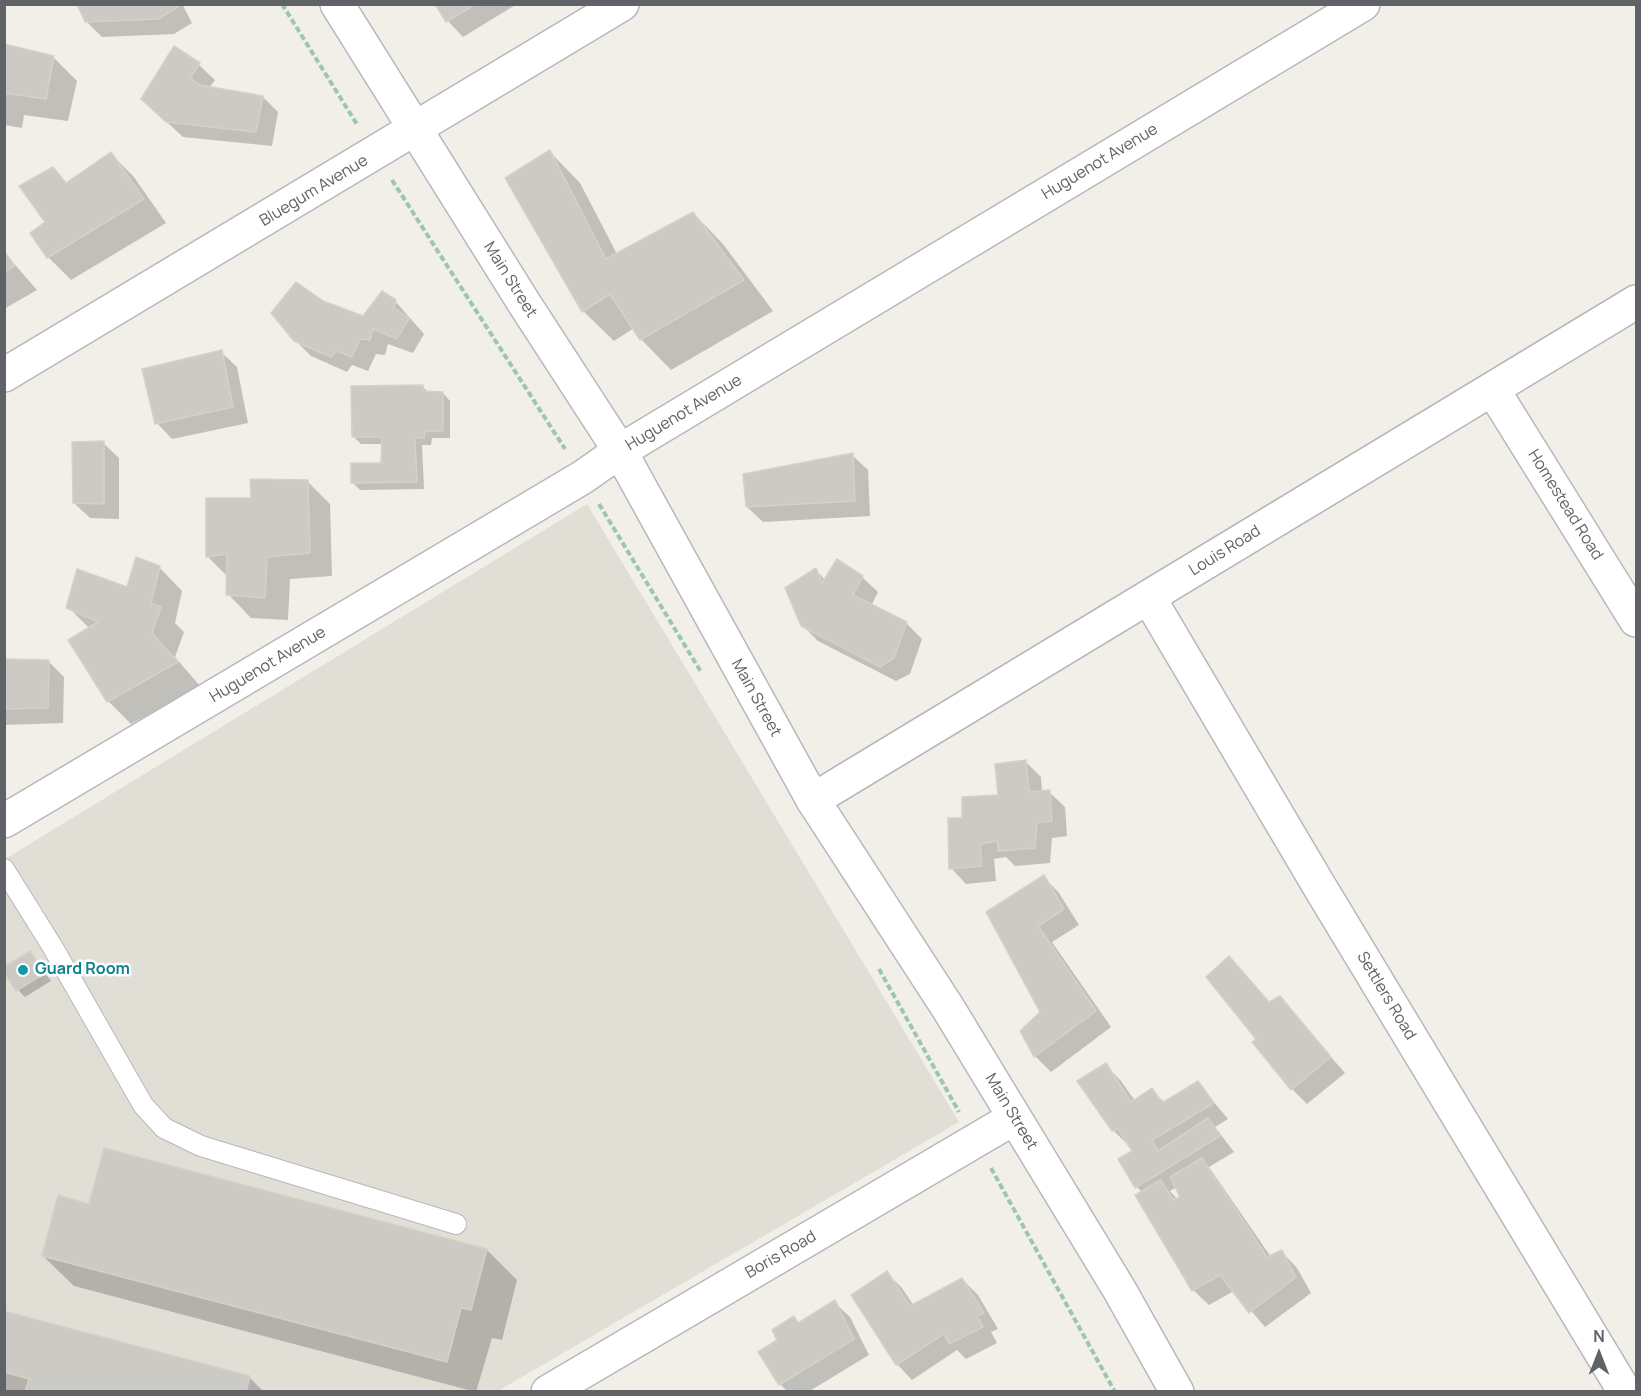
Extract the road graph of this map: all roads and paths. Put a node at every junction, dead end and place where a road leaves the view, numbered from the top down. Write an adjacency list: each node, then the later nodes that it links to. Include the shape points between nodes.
1 (282, 4): 6 (path)
2 (337, 4): 5 (street, Main Street)
3 (622, 4): 5 (street, Bluegum Avenue)
4 (1363, 4): 10 (street, Huguenot Avenue)
5 (415, 127): 6 (street, Bluegum Avenue); 10 (street, Main Street)
6 (376, 154): 8 (street, Bluegum Avenue); 11 (path)
7 (1636, 302): 9 (street, Louis Road)
8 (4, 375)
9 (1493, 390): 12 (street, Louis Road); 13 (street, Homestead Road)
10 (620, 451): 11 (street, Huguenot Avenue); 15 (street, Main Street)
11 (583, 477): 14 (path); 16 (street, Huguenot Avenue)
12 (1149, 598): 15 (street, Louis Road); 25 (street, Settlers Road)
13 (1636, 620)
14 (705, 680)
15 (813, 800): 19 (street, Main Street)
16 (4, 821)
17 (4, 869): 21 (lane, via 143,1105 164,1128 201,1146)
18 (877, 964): 20 (path)
19 (1014, 1118): 20 (street, Boris Road); 24 (street, Main Street)
20 (975, 1141): 22 (street, Boris Road); 23 (path)
21 (456, 1224)
22 (548, 1392)
23 (1115, 1392)
24 (1177, 1392)
25 (1625, 1392)

